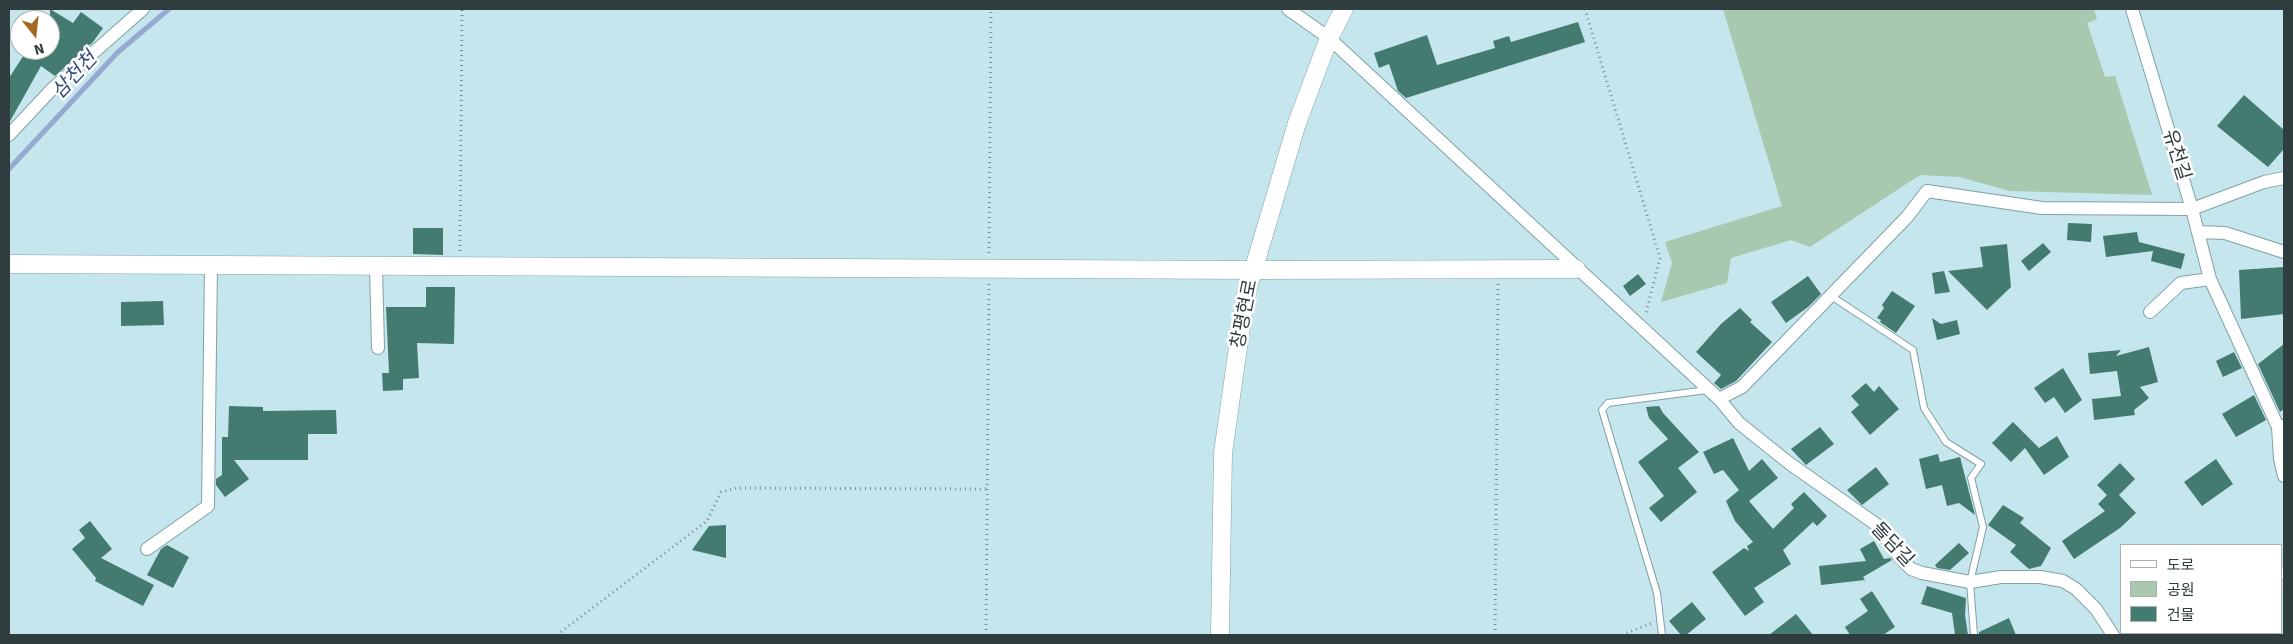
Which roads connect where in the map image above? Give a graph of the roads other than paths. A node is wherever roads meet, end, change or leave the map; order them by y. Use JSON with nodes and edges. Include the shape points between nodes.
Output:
{"nodes":[{"id":1,"x":143,"y":9,"type":"edge"},
{"id":2,"x":1288,"y":9,"type":"edge"},
{"id":3,"x":1344,"y":9,"type":"edge"},
{"id":4,"x":2132,"y":9,"type":"edge"},
{"id":5,"x":1328,"y":38,"type":"junction"},
{"id":6,"x":9,"y":135,"type":"edge"},
{"id":7,"x":2284,"y":178,"type":"edge"},
{"id":8,"x":2192,"y":209,"type":"junction"},
{"id":9,"x":2198,"y":232,"type":"junction"},
{"id":10,"x":2284,"y":252,"type":"edge"},
{"id":11,"x":9,"y":264,"type":"edge"},
{"id":12,"x":211,"y":265,"type":"junction"},
{"id":13,"x":376,"y":266,"type":"junction"},
{"id":14,"x":1576,"y":269,"type":"junction"},
{"id":15,"x":1254,"y":270,"type":"junction"},
{"id":16,"x":2210,"y":279,"type":"junction"},
{"id":17,"x":1830,"y":296,"type":"junction"},
{"id":18,"x":2150,"y":312,"type":"dead end"},
{"id":19,"x":378,"y":348,"type":"dead end"},
{"id":20,"x":1709,"y":390,"type":"junction"},
{"id":21,"x":1719,"y":399,"type":"junction"},
{"id":22,"x":2281,"y":426,"type":"edge"},
{"id":23,"x":2284,"y":476,"type":"edge"},
{"id":24,"x":148,"y":549,"type":"dead end"},
{"id":25,"x":1970,"y":582,"type":"junction"},
{"id":26,"x":1220,"y":635,"type":"edge"},
{"id":27,"x":1662,"y":635,"type":"edge"},
{"id":28,"x":1974,"y":635,"type":"edge"},
{"id":29,"x":2113,"y":635,"type":"edge"}],
"edges":[{"from":1,"to":6,"type":"street","via":[[52,89]]},
{"from":2,"to":5,"type":"street","name":"돌담길"},
{"from":3,"to":5,"type":"street","name":"창평현로"},
{"from":4,"to":8,"type":"street","name":"유천길"},
{"from":5,"to":14,"type":"street","name":"돌담길"},
{"from":5,"to":15,"type":"street","name":"창평현로","via":[[1297,123]]},
{"from":7,"to":8,"type":"street","via":[[2264,182]]},
{"from":8,"to":9,"type":"street","name":"유천길"},
{"from":8,"to":17,"type":"street","via":[[2042,208],[1927,191],[1907,217]]},
{"from":9,"to":10,"type":"street","via":[[2225,233]]},
{"from":9,"to":16,"type":"street","name":"유천길"},
{"from":11,"to":12,"type":"street"},
{"from":12,"to":13,"type":"street"},
{"from":12,"to":24,"type":"street","via":[[208,506]]},
{"from":13,"to":15,"type":"street"},
{"from":13,"to":19,"type":"street"},
{"from":14,"to":15,"type":"street"},
{"from":14,"to":20,"type":"street","name":"돌담길"},
{"from":15,"to":26,"type":"street","name":"창평현로","via":[[1246,298],[1223,453]]},
{"from":16,"to":18,"type":"street","via":[[2181,283]]},
{"from":16,"to":22,"type":"street","name":"유천길"},
{"from":17,"to":21,"type":"street","via":[[1742,388]]},
{"from":17,"to":25,"type":"lane","via":[[1913,350],[1924,408],[1946,442],[1981,464],[1971,478],[1983,526]]},
{"from":20,"to":21,"type":"street","name":"돌담길"},
{"from":20,"to":27,"type":"lane","via":[[1608,403],[1602,410],[1657,593]]},
{"from":21,"to":25,"type":"street","name":"돌담길","via":[[1739,423],[1877,525],[1911,569],[1922,574]]},
{"from":22,"to":23,"type":"street","via":[[2280,458]]},
{"from":25,"to":28,"type":"lane"},
{"from":25,"to":29,"type":"street","name":"돌담길","via":[[2001,577],[2040,577],[2063,582],[2076,589],[2096,609]]}]}
